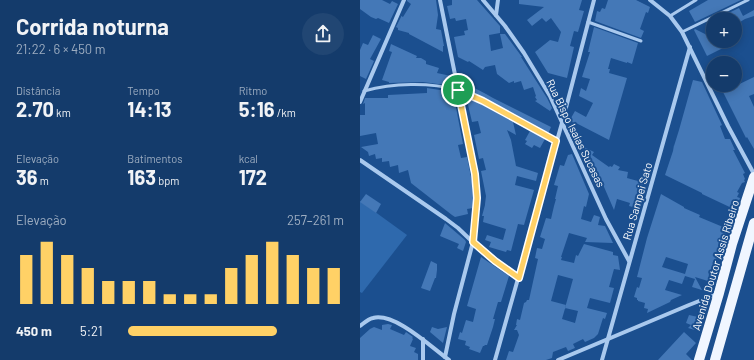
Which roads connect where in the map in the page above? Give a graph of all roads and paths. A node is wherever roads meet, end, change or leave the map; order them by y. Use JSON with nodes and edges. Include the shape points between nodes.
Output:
{"nodes":[{"id":1,"x":404,"y":0,"type":"edge"},
{"id":2,"x":440,"y":0,"type":"edge"},
{"id":3,"x":483,"y":0,"type":"edge"},
{"id":4,"x":498,"y":0,"type":"edge"},
{"id":5,"x":594,"y":0,"type":"edge"},
{"id":6,"x":650,"y":0,"type":"edge"},
{"id":7,"x":696,"y":0,"type":"edge"},
{"id":8,"x":748,"y":0,"type":"edge"},
{"id":9,"x":496,"y":15,"type":"junction"},
{"id":10,"x":670,"y":16,"type":"junction"},
{"id":11,"x":588,"y":22,"type":"junction"},
{"id":12,"x":682,"y":32,"type":"junction"},
{"id":13,"x":641,"y":41,"type":"dead end"},
{"id":14,"x":690,"y":47,"type":"junction"},
{"id":15,"x":458,"y":90,"type":"junction"},
{"id":16,"x":364,"y":92,"type":"junction"},
{"id":17,"x":360,"y":102,"type":"edge"},
{"id":18,"x":562,"y":123,"type":"junction"},
{"id":19,"x":556,"y":141,"type":"junction"},
{"id":20,"x":360,"y":160,"type":"edge"},
{"id":21,"x":754,"y":175,"type":"edge"},
{"id":22,"x":754,"y":223,"type":"edge"},
{"id":23,"x":473,"y":242,"type":"junction"},
{"id":24,"x":629,"y":262,"type":"junction"},
{"id":25,"x":519,"y":278,"type":"junction"},
{"id":26,"x":718,"y":294,"type":"junction"},
{"id":27,"x":360,"y":326,"type":"edge"},
{"id":28,"x":423,"y":339,"type":"junction"},
{"id":29,"x":608,"y":340,"type":"junction"},
{"id":30,"x":445,"y":357,"type":"junction"},
{"id":31,"x":423,"y":360,"type":"edge"},
{"id":32,"x":449,"y":360,"type":"edge"},
{"id":33,"x":496,"y":360,"type":"edge"},
{"id":34,"x":558,"y":360,"type":"edge"},
{"id":35,"x":602,"y":360,"type":"edge"},
{"id":36,"x":699,"y":360,"type":"edge"},
{"id":37,"x":715,"y":360,"type":"edge"}],
"edges":[{"from":1,"to":16,"type":"street"},
{"from":2,"to":15,"type":"street"},
{"from":3,"to":9,"type":"street","name":"Rua Bispo Isaías Sucasas"},
{"from":4,"to":9,"type":"street"},
{"from":5,"to":11,"type":"street"},
{"from":6,"to":10,"type":"street"},
{"from":7,"to":10,"type":"lane"},
{"from":8,"to":12,"type":"lane"},
{"from":9,"to":18,"type":"street","name":"Rua Bispo Isaías Sucasas","via":[[524,53],[550,96]]},
{"from":10,"to":12,"type":"street"},
{"from":11,"to":13,"type":"lane"},
{"from":11,"to":18,"type":"street"},
{"from":12,"to":14,"type":"street"},
{"from":14,"to":21,"type":"street"},
{"from":14,"to":24,"type":"street","name":"Rua Sampei Sato"},
{"from":15,"to":16,"type":"lane","via":[[410,85]]},
{"from":15,"to":19,"type":"lane"},
{"from":15,"to":23,"type":"street","via":[[475,174],[477,198]]},
{"from":16,"to":17,"type":"street"},
{"from":18,"to":19,"type":"street"},
{"from":18,"to":24,"type":"street","name":"Rua Bispo Isaías Sucasas","via":[[606,219]]},
{"from":19,"to":25,"type":"street"},
{"from":20,"to":23,"type":"street","via":[[446,219]]},
{"from":21,"to":26,"type":"main road","name":"Avenida Doutor Assis Ribeiro"},
{"from":22,"to":37,"type":"main road"},
{"from":23,"to":25,"type":"street"},
{"from":23,"to":30,"type":"street"},
{"from":24,"to":29,"type":"street","name":"Rua Sampei Sato"},
{"from":25,"to":33,"type":"street"},
{"from":26,"to":29,"type":"street"},
{"from":26,"to":36,"type":"main road","name":"Avenida Doutor Assis Ribeiro"},
{"from":27,"to":28,"type":"street","via":[[372,318],[387,318]]},
{"from":28,"to":30,"type":"street"},
{"from":28,"to":31,"type":"street"},
{"from":29,"to":34,"type":"street"},
{"from":29,"to":35,"type":"street","name":"Rua Sampei Sato"},
{"from":30,"to":32,"type":"street"}]}
